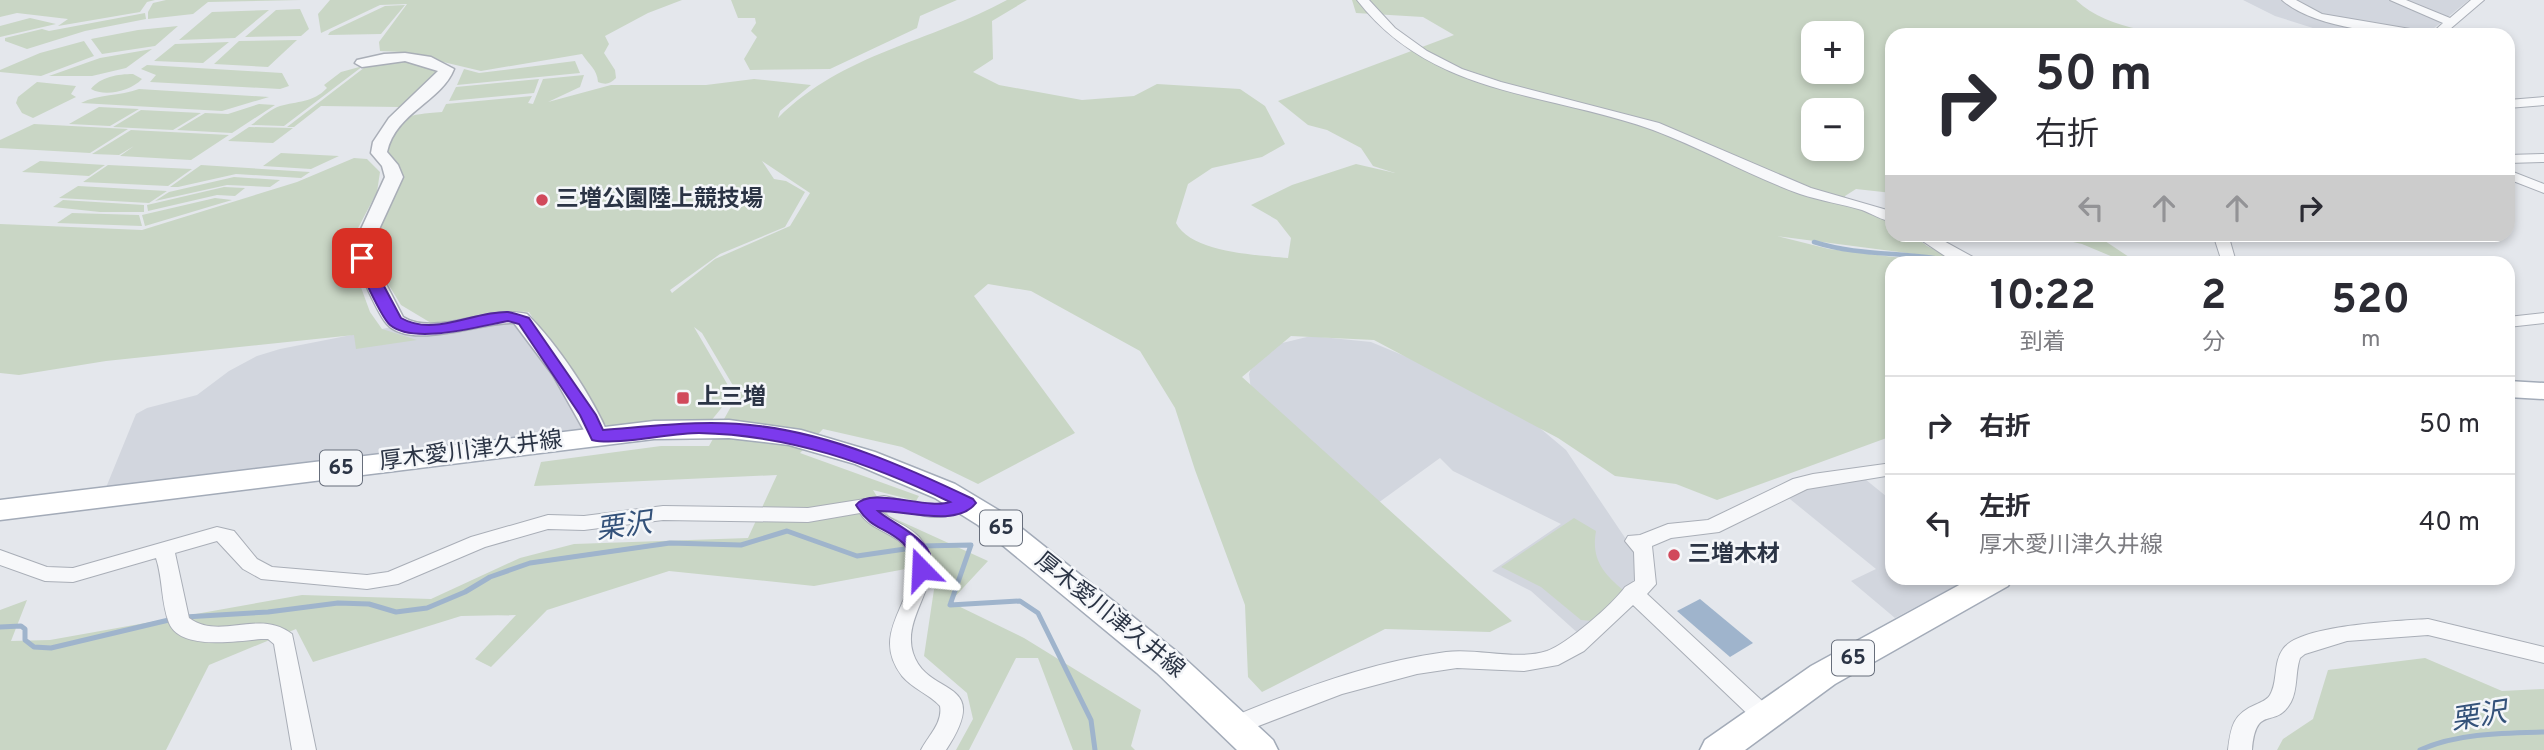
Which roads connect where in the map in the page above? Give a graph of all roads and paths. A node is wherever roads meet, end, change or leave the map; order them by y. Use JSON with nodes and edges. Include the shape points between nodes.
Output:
{"nodes":[{"id":1,"x":1363,"y":0,"type":"edge"},
{"id":2,"x":2288,"y":0,"type":"edge"},
{"id":3,"x":2396,"y":0,"type":"edge"},
{"id":4,"x":2479,"y":0,"type":"edge"},
{"id":5,"x":2450,"y":22,"type":"junction"},
{"id":6,"x":2382,"y":28,"type":"edge"},
{"id":7,"x":2444,"y":28,"type":"edge"},
{"id":8,"x":362,"y":63,"type":"dead end"},
{"id":9,"x":2544,"y":101,"type":"edge"},
{"id":10,"x":2515,"y":103,"type":"edge"},
{"id":11,"x":2544,"y":158,"type":"edge"},
{"id":12,"x":2515,"y":159,"type":"edge"},
{"id":13,"x":2515,"y":177,"type":"edge"},
{"id":14,"x":2544,"y":189,"type":"edge"},
{"id":15,"x":1885,"y":215,"type":"edge"},
{"id":16,"x":1932,"y":242,"type":"edge"},
{"id":17,"x":1955,"y":256,"type":"edge"},
{"id":18,"x":2544,"y":318,"type":"edge"},
{"id":19,"x":2515,"y":321,"type":"edge"},
{"id":20,"x":2515,"y":389,"type":"edge"},
{"id":21,"x":2544,"y":391,"type":"edge"},
{"id":22,"x":598,"y":436,"type":"junction"},
{"id":23,"x":1885,"y":469,"type":"edge"},
{"id":24,"x":967,"y":503,"type":"junction"},
{"id":25,"x":865,"y":505,"type":"junction"},
{"id":26,"x":0,"y":510,"type":"edge"},
{"id":27,"x":163,"y":549,"type":"junction"},
{"id":28,"x":0,"y":557,"type":"edge"},
{"id":29,"x":1984,"y":585,"type":"edge"},
{"id":30,"x":1632,"y":592,"type":"junction"},
{"id":31,"x":2544,"y":654,"type":"edge"},
{"id":32,"x":1764,"y":716,"type":"junction"},
{"id":33,"x":1235,"y":726,"type":"junction"},
{"id":34,"x":304,"y":750,"type":"edge"},
{"id":35,"x":933,"y":750,"type":"edge"},
{"id":36,"x":1260,"y":750,"type":"edge"},
{"id":37,"x":1718,"y":750,"type":"edge"},
{"id":38,"x":2239,"y":750,"type":"edge"}],
"edges":[{"from":1,"to":15,"type":"street","via":[[1405,43],[1455,72],[1647,124],[1807,191]]},
{"from":2,"to":6,"type":"street","via":[[2319,17]]},
{"from":3,"to":5,"type":"street"},
{"from":4,"to":5,"type":"street"},
{"from":5,"to":7,"type":"street"},
{"from":8,"to":22,"type":"street","via":[[402,56],[446,69],[387,130],[379,145],[394,177],[360,251],[395,321],[428,330],[520,318]]},
{"from":9,"to":10,"type":"street"},
{"from":11,"to":12,"type":"street"},
{"from":13,"to":14,"type":"street"},
{"from":16,"to":17,"type":"street"},
{"from":18,"to":19,"type":"street"},
{"from":20,"to":21,"type":"main road"},
{"from":22,"to":24,"type":"main road","name":"厚木愛川津久井線","number":"65","via":[[705,428],[791,436],[887,466]]},
{"from":22,"to":26,"type":"main road","name":"厚木愛川津久井線","number":"65"},
{"from":23,"to":30,"type":"street","via":[[1800,484],[1712,527],[1668,531],[1638,542],[1644,550],[1646,583]]},
{"from":24,"to":25,"type":"street","via":[[930,512],[896,504]]},
{"from":24,"to":33,"type":"main road","name":"厚木愛川津久井線","number":"65","via":[[1186,678]]},
{"from":25,"to":27,"type":"street","via":[[807,515],[663,513],[584,523],[548,522],[478,542],[391,579],[367,582],[268,574],[256,569],[222,534]]},
{"from":25,"to":35,"type":"street","via":[[873,517],[915,547],[920,574],[901,647],[913,674],[945,695],[952,706],[952,721]]},
{"from":27,"to":28,"type":"street","via":[[64,576]]},
{"from":27,"to":34,"type":"street","via":[[177,611],[188,630],[279,634],[286,647]]},
{"from":29,"to":32,"type":"main road","number":"65","via":[[1873,646]]},
{"from":30,"to":32,"type":"street"},
{"from":30,"to":33,"type":"street","via":[[1578,643],[1550,659],[1430,663],[1309,696]]},
{"from":31,"to":38,"type":"street","via":[[2428,627],[2347,633],[2297,648],[2288,659],[2281,699],[2249,717]]},
{"from":32,"to":37,"type":"main road","number":"65"},
{"from":33,"to":36,"type":"main road","name":"厚木愛川津久井線","number":"65"}]}
